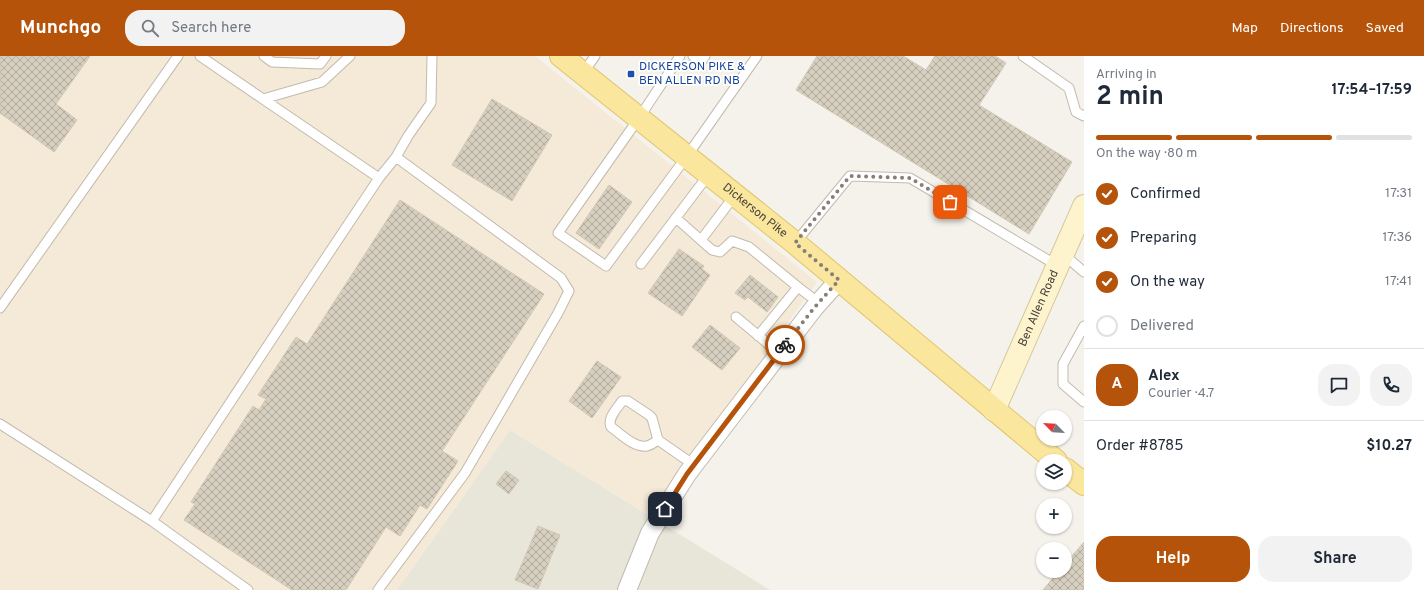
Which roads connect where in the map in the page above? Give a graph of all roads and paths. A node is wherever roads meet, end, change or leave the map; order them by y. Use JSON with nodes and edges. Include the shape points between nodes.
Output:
{"nodes":[{"id":1,"x":178,"y":56,"type":"edge"},
{"id":2,"x":200,"y":56,"type":"edge"},
{"id":3,"x":264,"y":56,"type":"edge"},
{"id":4,"x":326,"y":56,"type":"edge"},
{"id":5,"x":350,"y":56,"type":"edge"},
{"id":6,"x":432,"y":56,"type":"edge"},
{"id":7,"x":561,"y":56,"type":"edge"},
{"id":8,"x":680,"y":56,"type":"edge"},
{"id":9,"x":693,"y":56,"type":"edge"},
{"id":10,"x":705,"y":56,"type":"edge"},
{"id":11,"x":757,"y":56,"type":"edge"},
{"id":12,"x":1023,"y":56,"type":"edge"},
{"id":13,"x":274,"y":59,"type":"edge"},
{"id":14,"x":305,"y":60,"type":"edge"},
{"id":15,"x":589,"y":65,"type":"edge"},
{"id":16,"x":263,"y":99,"type":"junction"},
{"id":17,"x":1084,"y":116,"type":"edge"},
{"id":18,"x":639,"y":118,"type":"junction"},
{"id":19,"x":687,"y":156,"type":"junction"},
{"id":20,"x":396,"y":157,"type":"junction"},
{"id":21,"x":709,"y":174,"type":"junction"},
{"id":22,"x":379,"y":178,"type":"junction"},
{"id":23,"x":735,"y":195,"type":"junction"},
{"id":24,"x":1084,"y":206,"type":"edge"},
{"id":25,"x":676,"y":218,"type":"junction"},
{"id":26,"x":701,"y":240,"type":"junction"},
{"id":27,"x":795,"y":243,"type":"junction"},
{"id":28,"x":1060,"y":260,"type":"junction"},
{"id":29,"x":641,"y":264,"type":"dead end"},
{"id":30,"x":1084,"y":272,"type":"edge"},
{"id":31,"x":839,"y":280,"type":"junction"},
{"id":32,"x":798,"y":287,"type":"junction"},
{"id":33,"x":819,"y":302,"type":"junction"},
{"id":34,"x":0,"y":308,"type":"edge"},
{"id":35,"x":736,"y":316,"type":"dead end"},
{"id":36,"x":1084,"y":326,"type":"edge"},
{"id":37,"x":758,"y":336,"type":"junction"},
{"id":38,"x":779,"y":353,"type":"junction"},
{"id":39,"x":1084,"y":402,"type":"edge"},
{"id":40,"x":994,"y":410,"type":"junction"},
{"id":41,"x":0,"y":424,"type":"edge"},
{"id":42,"x":658,"y":440,"type":"junction"},
{"id":43,"x":1047,"y":454,"type":"edge"},
{"id":44,"x":694,"y":465,"type":"junction"},
{"id":45,"x":1072,"y":475,"type":"edge"},
{"id":46,"x":1084,"y":484,"type":"edge"},
{"id":47,"x":152,"y":521,"type":"junction"},
{"id":48,"x":248,"y":590,"type":"edge"},
{"id":49,"x":378,"y":590,"type":"edge"},
{"id":50,"x":627,"y":590,"type":"edge"}],
"edges":[{"from":1,"to":34,"type":"lane"},
{"from":2,"to":16,"type":"lane"},
{"from":3,"to":13,"type":"lane"},
{"from":4,"to":14,"type":"lane","via":[[320,64]]},
{"from":5,"to":16,"type":"lane","via":[[322,82]]},
{"from":6,"to":20,"type":"lane","via":[[431,103]]},
{"from":7,"to":15,"type":"main road","name":"Dickerson Pike"},
{"from":8,"to":18,"type":"lane"},
{"from":9,"to":10,"type":"lane","via":[[701,62]]},
{"from":11,"to":19,"type":"lane"},
{"from":12,"to":17,"type":"lane","via":[[1069,88],[1076,112]]},
{"from":13,"to":14,"type":"lane"},
{"from":15,"to":18,"type":"main road","name":"Dickerson Pike"},
{"from":16,"to":22,"type":"lane"},
{"from":18,"to":19,"type":"main road","name":"Dickerson Pike"},
{"from":18,"to":19,"type":"lane","via":[[558,233],[606,266]]},
{"from":19,"to":21,"type":"main road","name":"Dickerson Pike"},
{"from":20,"to":22,"type":"lane"},
{"from":20,"to":49,"type":"lane","via":[[561,278],[569,291],[465,473]]},
{"from":21,"to":23,"type":"main road","name":"Dickerson Pike"},
{"from":21,"to":25,"type":"lane"},
{"from":22,"to":47,"type":"lane"},
{"from":23,"to":26,"type":"lane"},
{"from":23,"to":27,"type":"main road","name":"Dickerson Pike"},
{"from":24,"to":28,"type":"street","name":"Ben Allen Road"},
{"from":25,"to":26,"type":"lane"},
{"from":25,"to":29,"type":"lane"},
{"from":26,"to":32,"type":"lane","via":[[712,250],[720,252],[732,241],[749,247]]},
{"from":27,"to":28,"type":"lane","via":[[850,176],[910,178]]},
{"from":27,"to":31,"type":"main road","name":"Dickerson Pike"},
{"from":28,"to":30,"type":"lane"},
{"from":28,"to":40,"type":"street","name":"Ben Allen Road"},
{"from":31,"to":33,"type":"street"},
{"from":31,"to":40,"type":"main road","name":"Dickerson Pike"},
{"from":32,"to":33,"type":"lane"},
{"from":32,"to":37,"type":"lane"},
{"from":33,"to":38,"type":"street"},
{"from":35,"to":37,"type":"lane"},
{"from":36,"to":39,"type":"lane","via":[[1063,364],[1063,384]]},
{"from":37,"to":38,"type":"lane"},
{"from":38,"to":44,"type":"street"},
{"from":40,"to":43,"type":"main road","name":"Dickerson Pike"},
{"from":41,"to":47,"type":"lane"},
{"from":42,"to":42,"type":"lane","via":[[652,418],[628,401],[622,401],[610,420],[611,427],[639,445],[649,445]]},
{"from":42,"to":44,"type":"lane"},
{"from":44,"to":50,"type":"street","via":[[650,533]]},
{"from":45,"to":46,"type":"main road"},
{"from":47,"to":48,"type":"lane"}]}
